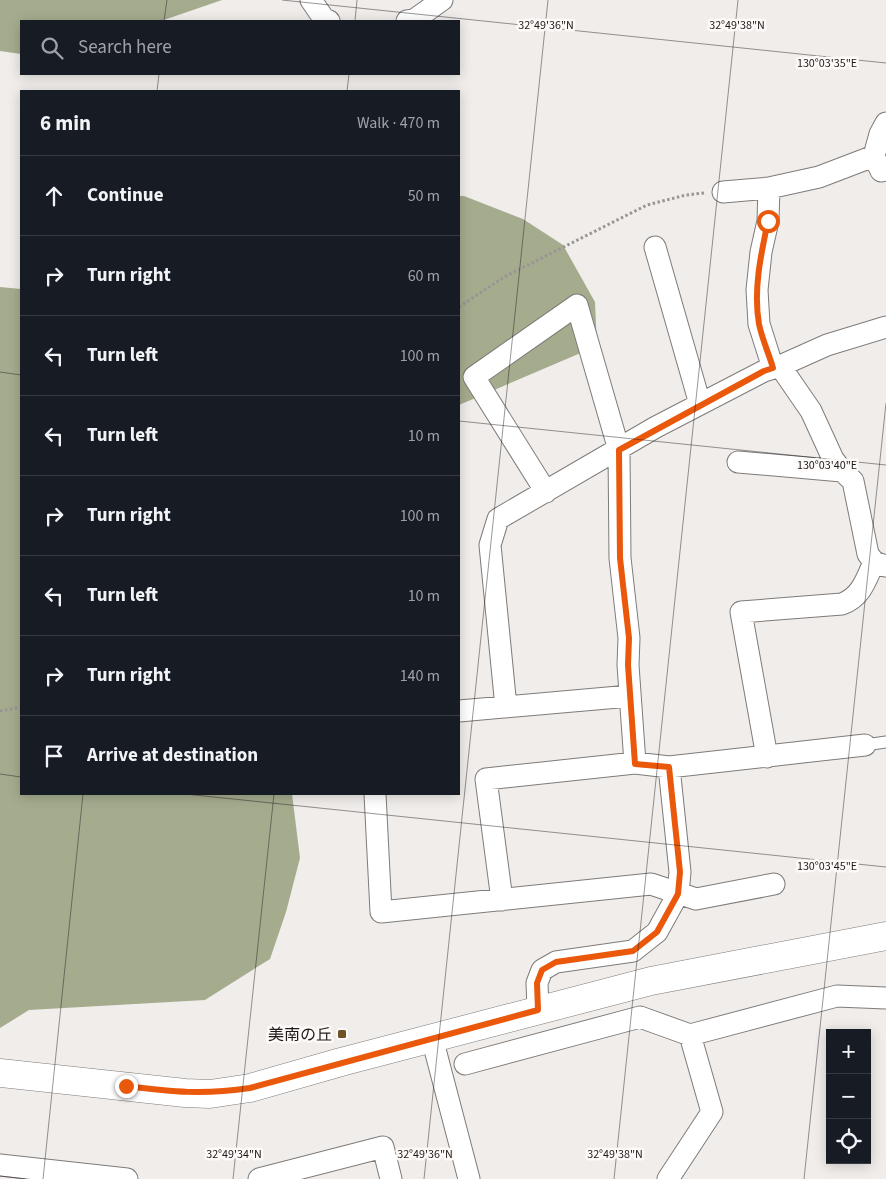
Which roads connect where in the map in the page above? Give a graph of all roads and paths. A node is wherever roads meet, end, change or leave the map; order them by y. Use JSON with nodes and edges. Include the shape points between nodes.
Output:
{"nodes":[{"id":1,"x":311,"y":0,"type":"edge"},
{"id":2,"x":442,"y":0,"type":"edge"},
{"id":3,"x":326,"y":20,"type":"edge"},
{"id":4,"x":414,"y":20,"type":"edge"},
{"id":5,"x":886,"y":123,"type":"edge"},
{"id":6,"x":880,"y":163,"type":"edge"},
{"id":7,"x":768,"y":188,"type":"junction"},
{"id":8,"x":722,"y":192,"type":"joint"},
{"id":9,"x":655,"y":247,"type":"dead end"},
{"id":10,"x":460,"y":306,"type":"edge"},
{"id":11,"x":886,"y":327,"type":"edge"},
{"id":12,"x":777,"y":367,"type":"junction"},
{"id":13,"x":700,"y":404,"type":"junction"},
{"id":14,"x":619,"y":450,"type":"junction"},
{"id":15,"x":738,"y":462,"type":"dead end"},
{"id":16,"x":842,"y":472,"type":"junction"},
{"id":17,"x":546,"y":492,"type":"junction"},
{"id":18,"x":880,"y":564,"type":"edge"},
{"id":19,"x":630,"y":696,"type":"junction"},
{"id":20,"x":20,"y":707,"type":"edge"},
{"id":21,"x":506,"y":707,"type":"junction"},
{"id":22,"x":0,"y":711,"type":"edge"},
{"id":23,"x":460,"y":711,"type":"edge"},
{"id":24,"x":876,"y":744,"type":"edge"},
{"id":25,"x":767,"y":757,"type":"junction"},
{"id":26,"x":635,"y":764,"type":"junction"},
{"id":27,"x":669,"y":767,"type":"junction"},
{"id":28,"x":375,"y":795,"type":"edge"},
{"id":29,"x":774,"y":884,"type":"dead end"},
{"id":30,"x":678,"y":894,"type":"junction"},
{"id":31,"x":502,"y":900,"type":"junction"},
{"id":32,"x":886,"y":936,"type":"edge"},
{"id":33,"x":886,"y":998,"type":"edge"},
{"id":34,"x":538,"y":1010,"type":"junction"},
{"id":35,"x":690,"y":1035,"type":"junction"},
{"id":36,"x":432,"y":1038,"type":"junction"},
{"id":37,"x":465,"y":1064,"type":"dead end"},
{"id":38,"x":0,"y":1073,"type":"edge"},
{"id":39,"x":0,"y":1165,"type":"edge"},
{"id":40,"x":34,"y":1174,"type":"edge"},
{"id":41,"x":266,"y":1178,"type":"edge"},
{"id":42,"x":127,"y":1179,"type":"edge"},
{"id":43,"x":391,"y":1179,"type":"edge"},
{"id":44,"x":469,"y":1179,"type":"edge"},
{"id":45,"x":668,"y":1179,"type":"edge"}],
"edges":[{"from":1,"to":3,"type":"street"},
{"from":2,"to":4,"type":"street"},
{"from":5,"to":6,"type":"street","via":[[880,134]]},
{"from":6,"to":7,"type":"street"},
{"from":7,"to":8,"type":"street"},
{"from":7,"to":12,"type":"street","via":[[768,221],[757,290],[759,324]]},
{"from":8,"to":10,"type":"path","via":[[686,195],[648,205],[504,277]]},
{"from":9,"to":13,"type":"street"},
{"from":11,"to":12,"type":"street","via":[[828,345]]},
{"from":12,"to":13,"type":"street"},
{"from":12,"to":16,"type":"street","via":[[811,411]]},
{"from":13,"to":14,"type":"street"},
{"from":14,"to":17,"type":"street"},
{"from":14,"to":17,"type":"street","via":[[577,305],[474,377]]},
{"from":14,"to":19,"type":"street","via":[[620,558],[629,638]]},
{"from":15,"to":16,"type":"street"},
{"from":16,"to":18,"type":"street","via":[[853,481],[868,554]]},
{"from":17,"to":21,"type":"street","via":[[498,519],[490,545]]},
{"from":18,"to":25,"type":"street","via":[[853,600],[741,612]]},
{"from":19,"to":21,"type":"street"},
{"from":19,"to":26,"type":"street"},
{"from":20,"to":22,"type":"path"},
{"from":21,"to":23,"type":"street"},
{"from":24,"to":25,"type":"street"},
{"from":25,"to":27,"type":"street"},
{"from":26,"to":27,"type":"street"},
{"from":26,"to":31,"type":"street","via":[[486,779]]},
{"from":27,"to":30,"type":"street","via":[[680,872]]},
{"from":28,"to":31,"type":"street","via":[[382,912]]},
{"from":29,"to":30,"type":"street","via":[[696,899]]},
{"from":30,"to":31,"type":"street","via":[[651,884]]},
{"from":30,"to":34,"type":"street","via":[[657,932],[633,951],[556,962],[542,970],[537,983]]},
{"from":32,"to":34,"type":"street","via":[[650,981]]},
{"from":33,"to":35,"type":"street","via":[[837,996]]},
{"from":34,"to":36,"type":"street"},
{"from":35,"to":37,"type":"street","via":[[640,1017]]},
{"from":35,"to":45,"type":"street","via":[[712,1112]]},
{"from":36,"to":38,"type":"street","via":[[250,1088],[210,1094],[184,1094]]},
{"from":36,"to":44,"type":"street"},
{"from":39,"to":40,"type":"street"},
{"from":40,"to":42,"type":"street"},
{"from":41,"to":43,"type":"street","via":[[382,1147]]}]}
